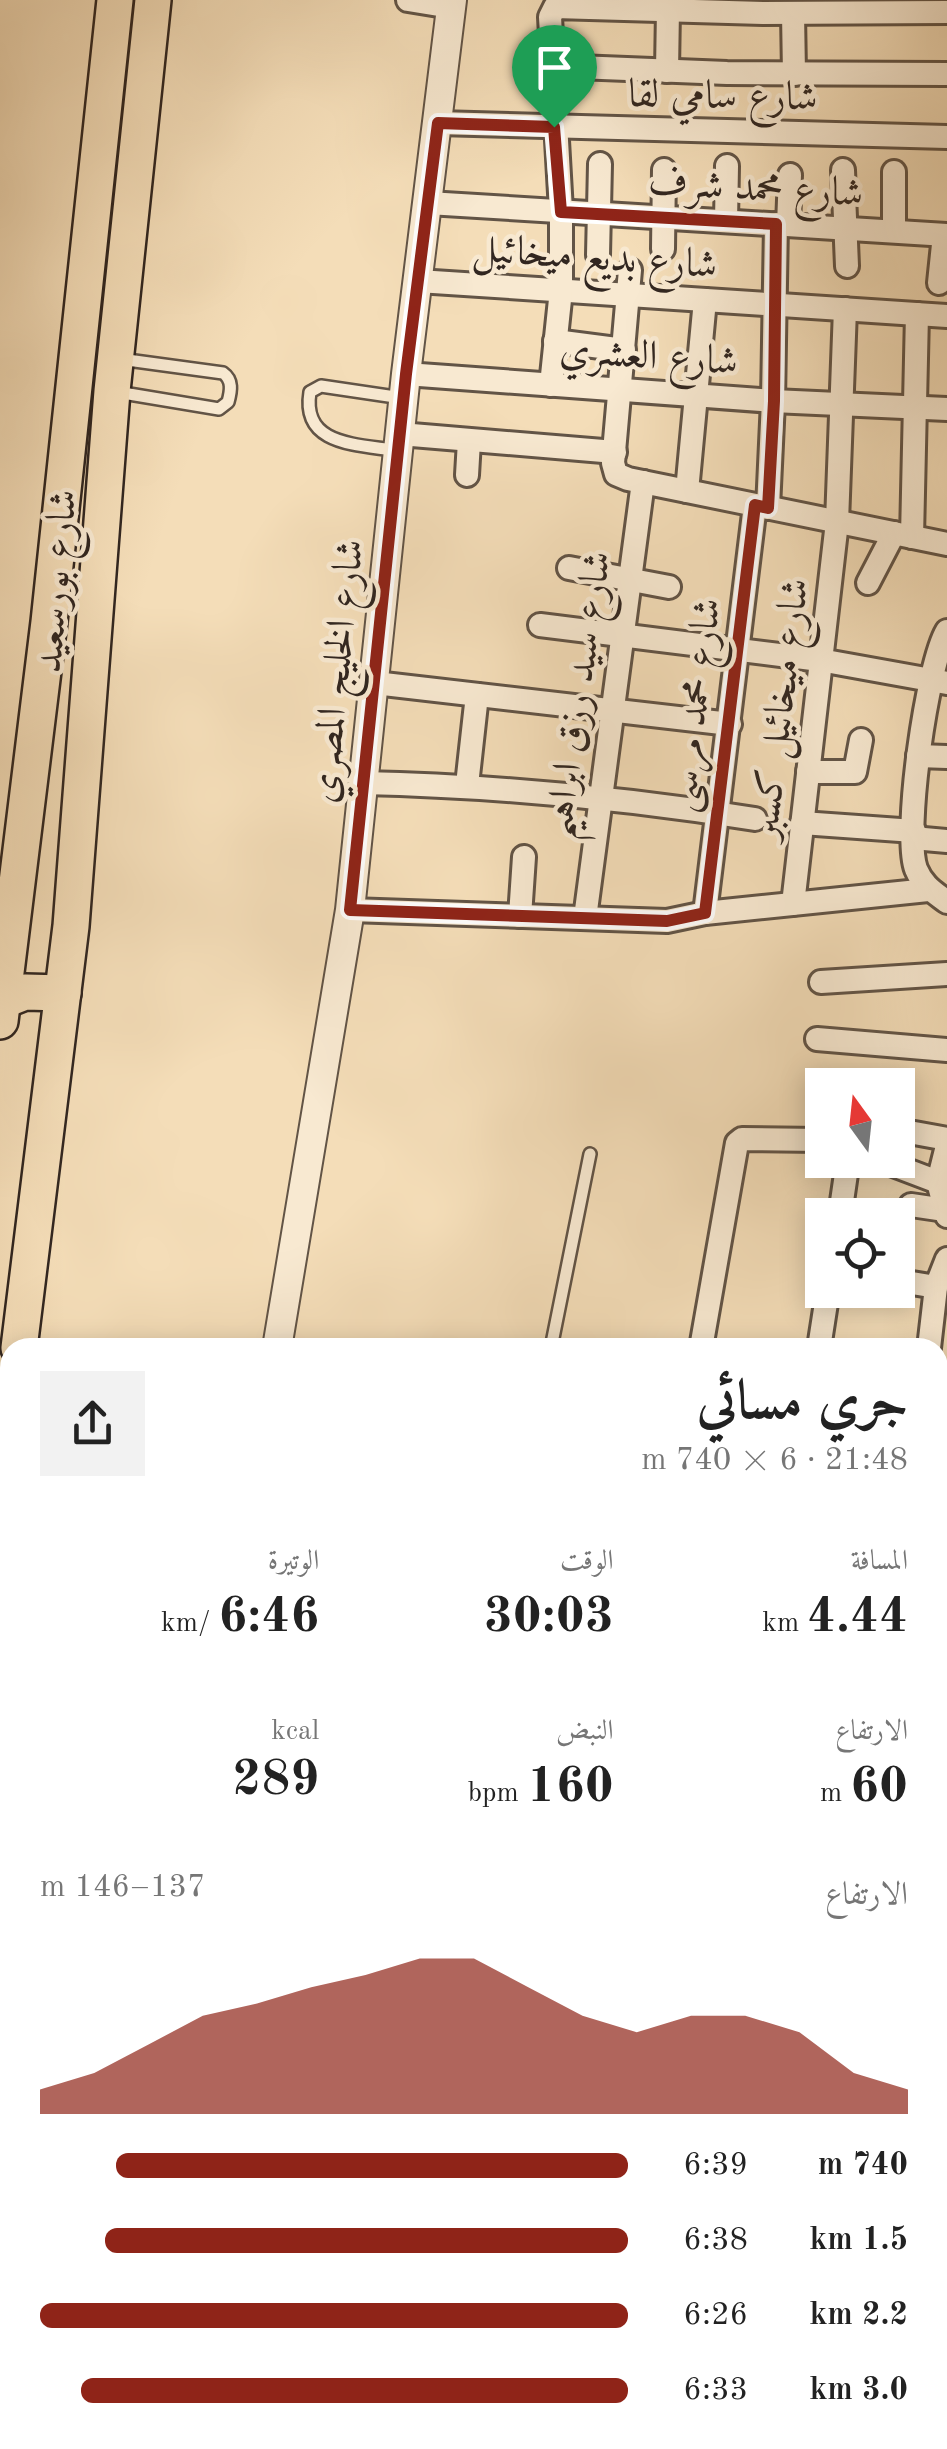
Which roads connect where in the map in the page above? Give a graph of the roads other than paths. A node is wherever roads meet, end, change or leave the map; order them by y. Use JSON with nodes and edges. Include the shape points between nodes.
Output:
{"nodes":[{"id":1,"x":115,"y":0,"type":"edge"},
{"id":2,"x":153,"y":0,"type":"edge"},
{"id":3,"x":408,"y":0,"type":"edge"},
{"id":4,"x":451,"y":4,"type":"edge"},
{"id":5,"x":668,"y":10,"type":"junction"},
{"id":6,"x":947,"y":12,"type":"edge"},
{"id":7,"x":793,"y":13,"type":"junction"},
{"id":8,"x":552,"y":66,"type":"junction"},
{"id":9,"x":666,"y":70,"type":"junction"},
{"id":10,"x":794,"y":74,"type":"junction"},
{"id":11,"x":947,"y":74,"type":"edge"},
{"id":12,"x":438,"y":123,"type":"junction"},
{"id":13,"x":554,"y":127,"type":"junction"},
{"id":14,"x":947,"y":137,"type":"edge"},
{"id":15,"x":600,"y":164,"type":"dead end"},
{"id":16,"x":727,"y":166,"type":"dead end"},
{"id":17,"x":664,"y":170,"type":"dead end"},
{"id":18,"x":843,"y":170,"type":"dead end"},
{"id":19,"x":894,"y":172,"type":"dead end"},
{"id":20,"x":790,"y":175,"type":"dead end"},
{"id":21,"x":428,"y":203,"type":"junction"},
{"id":22,"x":561,"y":212,"type":"junction"},
{"id":23,"x":599,"y":214,"type":"junction"},
{"id":24,"x":664,"y":218,"type":"junction"},
{"id":25,"x":726,"y":221,"type":"junction"},
{"id":26,"x":782,"y":225,"type":"junction"},
{"id":27,"x":845,"y":228,"type":"junction"},
{"id":28,"x":894,"y":231,"type":"junction"},
{"id":29,"x":946,"y":235,"type":"edge"},
{"id":30,"x":663,"y":248,"type":"dead end"},
{"id":31,"x":598,"y":255,"type":"dead end"},
{"id":32,"x":847,"y":266,"type":"dead end"},
{"id":33,"x":630,"y":270,"type":"dead end"},
{"id":34,"x":418,"y":281,"type":"junction"},
{"id":35,"x":939,"y":283,"type":"dead end"},
{"id":36,"x":561,"y":290,"type":"junction"},
{"id":37,"x":630,"y":295,"type":"junction"},
{"id":38,"x":705,"y":300,"type":"junction"},
{"id":39,"x":775,"y":304,"type":"junction"},
{"id":40,"x":846,"y":309,"type":"junction"},
{"id":41,"x":918,"y":314,"type":"junction"},
{"id":42,"x":947,"y":316,"type":"edge"},
{"id":43,"x":556,"y":342,"type":"junction"},
{"id":44,"x":624,"y":350,"type":"junction"},
{"id":45,"x":114,"y":375,"type":"junction"},
{"id":46,"x":551,"y":385,"type":"junction"},
{"id":47,"x":405,"y":386,"type":"junction"},
{"id":48,"x":620,"y":390,"type":"junction"},
{"id":49,"x":696,"y":394,"type":"junction"},
{"id":50,"x":774,"y":401,"type":"junction"},
{"id":51,"x":843,"y":404,"type":"junction"},
{"id":52,"x":917,"y":407,"type":"junction"},
{"id":53,"x":947,"y":409,"type":"edge"},
{"id":54,"x":469,"y":440,"type":"junction"},
{"id":55,"x":399,"y":443,"type":"junction"},
{"id":56,"x":614,"y":457,"type":"junction"},
{"id":57,"x":467,"y":474,"type":"dead end"},
{"id":58,"x":643,"y":482,"type":"junction"},
{"id":59,"x":686,"y":492,"type":"junction"},
{"id":60,"x":761,"y":507,"type":"junction"},
{"id":61,"x":837,"y":522,"type":"junction"},
{"id":62,"x":903,"y":535,"type":"junction"},
{"id":63,"x":947,"y":544,"type":"edge"},
{"id":64,"x":569,"y":568,"type":"dead end"},
{"id":65,"x":630,"y":580,"type":"junction"},
{"id":66,"x":868,"y":583,"type":"dead end"},
{"id":67,"x":669,"y":587,"type":"dead end"},
{"id":68,"x":50,"y":622,"type":"junction"},
{"id":69,"x":540,"y":625,"type":"dead end"},
{"id":70,"x":92,"y":627,"type":"junction"},
{"id":71,"x":947,"y":631,"type":"edge"},
{"id":72,"x":622,"y":634,"type":"junction"},
{"id":73,"x":738,"y":650,"type":"junction"},
{"id":74,"x":820,"y":660,"type":"junction"},
{"id":75,"x":938,"y":682,"type":"edge"},
{"id":76,"x":375,"y":683,"type":"junction"},
{"id":77,"x":477,"y":695,"type":"junction"},
{"id":78,"x":612,"y":711,"type":"junction"},
{"id":79,"x":730,"y":724,"type":"junction"},
{"id":80,"x":861,"y":740,"type":"dead end"},
{"id":81,"x":918,"y":756,"type":"junction"},
{"id":82,"x":947,"y":758,"type":"edge"},
{"id":83,"x":808,"y":772,"type":"junction"},
{"id":84,"x":363,"y":783,"type":"junction"},
{"id":85,"x":466,"y":785,"type":"junction"},
{"id":86,"x":601,"y":797,"type":"junction"},
{"id":87,"x":718,"y":813,"type":"junction"},
{"id":88,"x":755,"y":819,"type":"dead end"},
{"id":89,"x":802,"y":823,"type":"junction"},
{"id":90,"x":913,"y":834,"type":"junction"},
{"id":91,"x":947,"y":841,"type":"edge"},
{"id":92,"x":524,"y":857,"type":"dead end"},
{"id":93,"x":942,"y":898,"type":"edge"},
{"id":94,"x":793,"y":904,"type":"junction"},
{"id":95,"x":350,"y":910,"type":"junction"},
{"id":96,"x":705,"y":913,"type":"junction"},
{"id":97,"x":520,"y":916,"type":"junction"},
{"id":98,"x":584,"y":918,"type":"junction"},
{"id":99,"x":71,"y":926,"type":"junction"},
{"id":100,"x":10,"y":927,"type":"junction"},
{"id":101,"x":947,"y":974,"type":"edge"},
{"id":102,"x":821,"y":982,"type":"dead end"},
{"id":103,"x":63,"y":994,"type":"junction"},
{"id":104,"x":1,"y":1011,"type":"edge"},
{"id":105,"x":817,"y":1039,"type":"dead end"},
{"id":106,"x":947,"y":1050,"type":"edge"},
{"id":107,"x":915,"y":1134,"type":"edge"},
{"id":108,"x":805,"y":1140,"type":"edge"},
{"id":109,"x":947,"y":1142,"type":"edge"},
{"id":110,"x":590,"y":1154,"type":"dead end"},
{"id":111,"x":915,"y":1173,"type":"edge"},
{"id":112,"x":938,"y":1182,"type":"junction"},
{"id":113,"x":915,"y":1206,"type":"edge"},
{"id":114,"x":946,"y":1213,"type":"edge"},
{"id":115,"x":947,"y":1259,"type":"edge"},
{"id":116,"x":915,"y":1286,"type":"edge"},
{"id":117,"x":939,"y":1296,"type":"edge"},
{"id":118,"x":825,"y":1308,"type":"edge"},
{"id":119,"x":20,"y":1338,"type":"edge"},
{"id":120,"x":279,"y":1338,"type":"edge"},
{"id":121,"x":554,"y":1338,"type":"edge"},
{"id":122,"x":703,"y":1338,"type":"edge"},
{"id":123,"x":821,"y":1338,"type":"edge"},
{"id":124,"x":931,"y":1338,"type":"edge"}],
"edges":[{"from":1,"to":68,"type":"main road","name":"شارع بورسعيد"},
{"from":2,"to":45,"type":"main road","name":"شارع بورسعيد"},
{"from":3,"to":4,"type":"street"},
{"from":4,"to":12,"type":"street","name":"شارع الخليج المصري"},
{"from":5,"to":7,"type":"street"},
{"from":5,"to":8,"type":"street","via":[[555,7]]},
{"from":5,"to":9,"type":"street"},
{"from":6,"to":7,"type":"street"},
{"from":7,"to":10,"type":"street"},
{"from":8,"to":9,"type":"street"},
{"from":8,"to":13,"type":"street"},
{"from":9,"to":10,"type":"street"},
{"from":10,"to":11,"type":"street"},
{"from":12,"to":13,"type":"street","name":"شارع سامي لقا"},
{"from":12,"to":21,"type":"street","name":"شارع الخليج المصري"},
{"from":13,"to":14,"type":"street","name":"شارع سامي لقا"},
{"from":13,"to":22,"type":"street"},
{"from":15,"to":23,"type":"street"},
{"from":16,"to":25,"type":"street"},
{"from":17,"to":24,"type":"street"},
{"from":18,"to":27,"type":"street"},
{"from":19,"to":28,"type":"street"},
{"from":20,"to":26,"type":"street","name":"شارع محمد مرسى"},
{"from":21,"to":22,"type":"street","name":"شارع محمد شرف"},
{"from":21,"to":34,"type":"street","name":"شارع الخليج المصري"},
{"from":22,"to":23,"type":"street","name":"شارع محمد شرف"},
{"from":22,"to":36,"type":"street"},
{"from":23,"to":24,"type":"street","name":"شارع محمد شرف"},
{"from":23,"to":31,"type":"street"},
{"from":24,"to":25,"type":"street","name":"شارع محمد شرف"},
{"from":24,"to":30,"type":"street"},
{"from":25,"to":26,"type":"street","name":"شارع محمد شرف"},
{"from":26,"to":27,"type":"street","name":"شارع محمد شرف"},
{"from":26,"to":39,"type":"street","name":"شارع محمد مرسى"},
{"from":27,"to":28,"type":"street","name":"شارع محمد شرف"},
{"from":27,"to":32,"type":"street"},
{"from":28,"to":29,"type":"street","name":"شارع محمد شرف"},
{"from":29,"to":35,"type":"street"},
{"from":33,"to":37,"type":"street"},
{"from":34,"to":36,"type":"street","name":"شارع بديع ميخائيل"},
{"from":34,"to":47,"type":"street","name":"شارع الخليج المصري"},
{"from":36,"to":37,"type":"street","name":"شارع بديع ميخائيل"},
{"from":36,"to":43,"type":"street"},
{"from":37,"to":38,"type":"street","name":"شارع بديع ميخائيل"},
{"from":37,"to":44,"type":"street"},
{"from":38,"to":39,"type":"street","name":"شارع بديع ميخائيل"},
{"from":38,"to":49,"type":"street"},
{"from":39,"to":40,"type":"street","name":"شارع بديع ميخائيل"},
{"from":39,"to":50,"type":"street","name":"شارع محمد مرسى"},
{"from":40,"to":41,"type":"street","name":"شارع بديع ميخائيل"},
{"from":40,"to":51,"type":"street","name":"شارع ميخائيل كسبر"},
{"from":41,"to":42,"type":"street","name":"شارع بديع ميخائيل"},
{"from":41,"to":52,"type":"street"},
{"from":43,"to":44,"type":"street"},
{"from":43,"to":46,"type":"street"},
{"from":44,"to":48,"type":"street"},
{"from":45,"to":45,"type":"lane","via":[[213,409],[228,402],[227,376],[217,372]]},
{"from":45,"to":70,"type":"main road","name":"شارع بورسعيد"},
{"from":46,"to":47,"type":"street","name":"شارع العشري"},
{"from":46,"to":48,"type":"street","name":"شارع العشري"},
{"from":47,"to":55,"type":"street","name":"شارع الخليج المصري"},
{"from":47,"to":55,"type":"lane","via":[[321,386],[310,392],[308,408],[330,439]]},
{"from":48,"to":49,"type":"street","name":"شارع العشري"},
{"from":48,"to":56,"type":"street"},
{"from":49,"to":50,"type":"street","name":"شارع العشري"},
{"from":49,"to":59,"type":"street"},
{"from":50,"to":51,"type":"street","name":"شارع العشري"},
{"from":50,"to":60,"type":"street","name":"شارع محمد مرسى"},
{"from":51,"to":52,"type":"street","name":"شارع العشري"},
{"from":51,"to":61,"type":"street","name":"شارع ميخائيل كسبر"},
{"from":52,"to":53,"type":"street","name":"شارع العشري"},
{"from":52,"to":62,"type":"street"},
{"from":54,"to":55,"type":"street"},
{"from":54,"to":56,"type":"street"},
{"from":54,"to":57,"type":"street"},
{"from":55,"to":76,"type":"street","name":"شارع الخليج المصري"},
{"from":56,"to":58,"type":"street","via":[[616,474]]},
{"from":58,"to":59,"type":"street"},
{"from":58,"to":65,"type":"street","name":"شارع سيد رزق ابراهيم"},
{"from":59,"to":60,"type":"street"},
{"from":60,"to":61,"type":"street"},
{"from":60,"to":73,"type":"street","name":"شارع محمد مرسى"},
{"from":61,"to":62,"type":"street"},
{"from":61,"to":74,"type":"street","name":"شارع ميخائيل كسبر"},
{"from":62,"to":63,"type":"street"},
{"from":62,"to":66,"type":"street"},
{"from":64,"to":65,"type":"street"},
{"from":65,"to":67,"type":"street"},
{"from":65,"to":72,"type":"street","name":"شارع سيد رزق ابراهيم"},
{"from":68,"to":70,"type":"main road"},
{"from":68,"to":100,"type":"main road","name":"شارع بورسعيد"},
{"from":69,"to":72,"type":"street"},
{"from":70,"to":99,"type":"main road","name":"شارع بورسعيد"},
{"from":71,"to":75,"type":"street"},
{"from":72,"to":73,"type":"street"},
{"from":72,"to":78,"type":"street","name":"شارع سيد رزق ابراهيم"},
{"from":73,"to":74,"type":"street"},
{"from":73,"to":79,"type":"street","name":"شارع محمد مرسى"},
{"from":74,"to":75,"type":"street"},
{"from":74,"to":83,"type":"street","name":"شارع ميخائيل كسبر"},
{"from":75,"to":81,"type":"street"},
{"from":76,"to":77,"type":"street"},
{"from":76,"to":84,"type":"street","name":"شارع الخليج المصري"},
{"from":77,"to":78,"type":"street"},
{"from":77,"to":85,"type":"street"},
{"from":78,"to":79,"type":"street"},
{"from":78,"to":86,"type":"street","name":"شارع سيد رزق ابراهيم"},
{"from":79,"to":87,"type":"street","name":"شارع محمد مرسى"},
{"from":80,"to":83,"type":"street","via":[[856,772]]},
{"from":81,"to":82,"type":"street"},
{"from":81,"to":90,"type":"street"},
{"from":83,"to":89,"type":"street","name":"شارع ميخائيل كسبر"},
{"from":84,"to":85,"type":"street"},
{"from":84,"to":95,"type":"street","name":"شارع الخليج المصري"},
{"from":85,"to":86,"type":"street"},
{"from":86,"to":87,"type":"street"},
{"from":86,"to":98,"type":"street","name":"شارع سيد رزق ابراهيم"},
{"from":87,"to":88,"type":"street"},
{"from":87,"to":96,"type":"street","name":"شارع محمد مرسى"},
{"from":89,"to":90,"type":"street"},
{"from":89,"to":94,"type":"street","name":"شارع ميخائيل كسبر"},
{"from":90,"to":91,"type":"street"},
{"from":90,"to":93,"type":"street","via":[[917,871]]},
{"from":92,"to":97,"type":"street"},
{"from":93,"to":94,"type":"street"},
{"from":94,"to":96,"type":"street"},
{"from":95,"to":97,"type":"street"},
{"from":95,"to":120,"type":"street","name":"شارع الخليج المصري"},
{"from":96,"to":98,"type":"street","via":[[667,921]]},
{"from":97,"to":98,"type":"street"},
{"from":99,"to":100,"type":"main road","via":[[56,942],[35,946]]},
{"from":99,"to":103,"type":"main road","name":"شارع بورسعيد"},
{"from":100,"to":104,"type":"main road","name":"شارع بورسعيد"},
{"from":101,"to":102,"type":"street"},
{"from":103,"to":104,"type":"main road","via":[[38,990]]},
{"from":103,"to":119,"type":"main road","name":"شارع بورسعيد"},
{"from":105,"to":106,"type":"street"},
{"from":107,"to":109,"type":"street"},
{"from":108,"to":122,"type":"street","via":[[742,1140],[734,1148]]},
{"from":109,"to":112,"type":"street"},
{"from":110,"to":121,"type":"lane"},
{"from":111,"to":112,"type":"street"},
{"from":112,"to":114,"type":"street"},
{"from":113,"to":114,"type":"street"},
{"from":115,"to":117,"type":"street"},
{"from":116,"to":117,"type":"street"},
{"from":117,"to":124,"type":"street"},
{"from":118,"to":123,"type":"street"}]}
